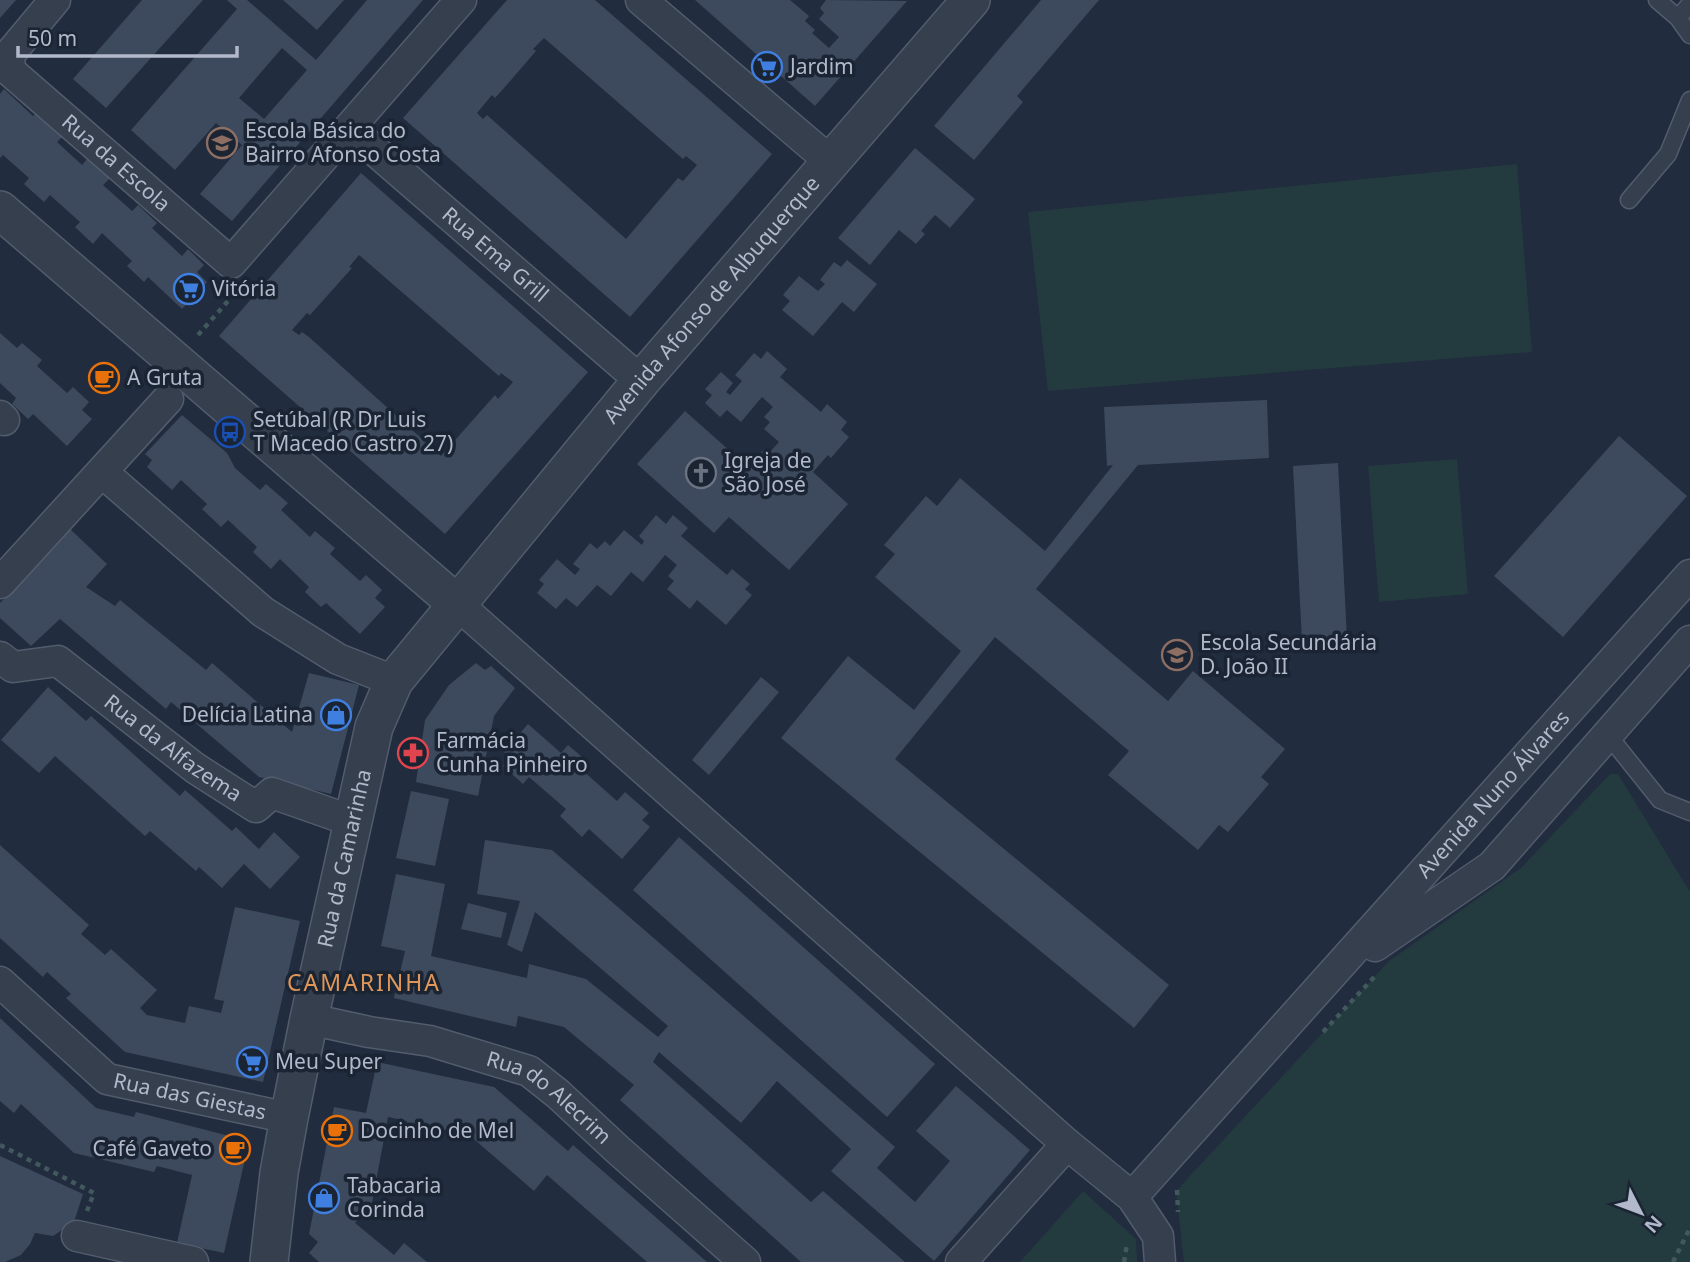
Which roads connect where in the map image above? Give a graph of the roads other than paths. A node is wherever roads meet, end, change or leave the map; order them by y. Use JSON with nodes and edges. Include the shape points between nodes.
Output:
{"nodes":[{"id":1,"x":55,"y":0,"type":"edge"},
{"id":2,"x":461,"y":0,"type":"edge"},
{"id":3,"x":641,"y":0,"type":"edge"},
{"id":4,"x":971,"y":0,"type":"edge"},
{"id":5,"x":1657,"y":0,"type":"edge"},
{"id":6,"x":1690,"y":4,"type":"edge"},
{"id":7,"x":1678,"y":18,"type":"junction"},
{"id":8,"x":1690,"y":35,"type":"edge"},
{"id":9,"x":1690,"y":100,"type":"edge"},
{"id":10,"x":351,"y":129,"type":"junction"},
{"id":11,"x":831,"y":162,"type":"junction"},
{"id":12,"x":1629,"y":200,"type":"dead end"},
{"id":13,"x":0,"y":210,"type":"edge"},
{"id":14,"x":641,"y":381,"type":"junction"},
{"id":15,"x":169,"y":399,"type":"dead end"},
{"id":16,"x":102,"y":472,"type":"junction"},
{"id":17,"x":1690,"y":575,"type":"edge"},
{"id":18,"x":0,"y":583,"type":"edge"},
{"id":19,"x":456,"y":603,"type":"junction"},
{"id":20,"x":1690,"y":641,"type":"edge"},
{"id":21,"x":0,"y":657,"type":"edge"},
{"id":22,"x":394,"y":681,"type":"junction"},
{"id":23,"x":1608,"y":735,"type":"junction"},
{"id":24,"x":1690,"y":812,"type":"edge"},
{"id":25,"x":352,"y":821,"type":"junction"},
{"id":26,"x":1462,"y":830,"type":"junction"},
{"id":27,"x":1492,"y":866,"type":"junction"},
{"id":28,"x":0,"y":982,"type":"edge"},
{"id":29,"x":1295,"y":1015,"type":"junction"},
{"id":30,"x":309,"y":1019,"type":"junction"},
{"id":31,"x":289,"y":1118,"type":"junction"},
{"id":32,"x":1067,"y":1144,"type":"junction"},
{"id":33,"x":1132,"y":1198,"type":"junction"},
{"id":34,"x":77,"y":1236,"type":"road end"},
{"id":35,"x":193,"y":1262,"type":"edge"},
{"id":36,"x":269,"y":1262,"type":"edge"},
{"id":37,"x":745,"y":1262,"type":"edge"},
{"id":38,"x":961,"y":1262,"type":"edge"},
{"id":39,"x":1160,"y":1262,"type":"edge"}],
"edges":[{"from":1,"to":10,"type":"street","name":"Rua da Escola","via":[[9,55],[10,71],[234,277]]},
{"from":2,"to":10,"type":"street"},
{"from":3,"to":11,"type":"street"},
{"from":4,"to":11,"type":"street","name":"Avenida Afonso de Albuquerque"},
{"from":5,"to":7,"type":"lane"},
{"from":6,"to":7,"type":"lane"},
{"from":7,"to":8,"type":"lane"},
{"from":9,"to":12,"type":"lane","via":[[1668,154]]},
{"from":10,"to":14,"type":"street","name":"Rua Ema Grill"},
{"from":11,"to":14,"type":"street","name":"Avenida Afonso de Albuquerque"},
{"from":13,"to":19,"type":"street"},
{"from":14,"to":19,"type":"street","name":"Avenida Afonso de Albuquerque"},
{"from":15,"to":16,"type":"street"},
{"from":16,"to":18,"type":"street"},
{"from":16,"to":22,"type":"street","via":[[263,612],[338,659]]},
{"from":17,"to":26,"type":"street","name":"Avenida Nuno Álvares"},
{"from":19,"to":22,"type":"street","name":"Rua da Camarinha"},
{"from":19,"to":32,"type":"street"},
{"from":20,"to":23,"type":"street","name":"Avenida Nuno Álvares"},
{"from":21,"to":25,"type":"street","name":"Rua da Alfazema","via":[[13,667],[58,661],[195,768],[256,807],[272,793]]},
{"from":22,"to":25,"type":"street","name":"Rua da Camarinha","via":[[374,727]]},
{"from":23,"to":24,"type":"lane","via":[[1661,800]]},
{"from":23,"to":27,"type":"street","name":"Avenida Nuno Álvares"},
{"from":25,"to":30,"type":"street","name":"Rua da Camarinha"},
{"from":26,"to":27,"type":"street","via":[[1459,855],[1472,865]]},
{"from":26,"to":29,"type":"street","name":"Avenida Nuno Álvares"},
{"from":27,"to":29,"type":"street","name":"Avenida Nuno Álvares","via":[[1386,936]]},
{"from":28,"to":31,"type":"street","name":"Rua das Giestas","via":[[107,1079]]},
{"from":29,"to":33,"type":"street","name":"Avenida Nuno Álvares"},
{"from":30,"to":31,"type":"street","name":"Rua da Camarinha"},
{"from":30,"to":37,"type":"street","name":"Rua do Alecrim","via":[[430,1041],[529,1071]]},
{"from":31,"to":36,"type":"street","name":"Rua da Camarinha"},
{"from":32,"to":33,"type":"street"},
{"from":32,"to":38,"type":"street"},
{"from":33,"to":39,"type":"street","via":[[1158,1236]]},
{"from":34,"to":35,"type":"street"}]}
